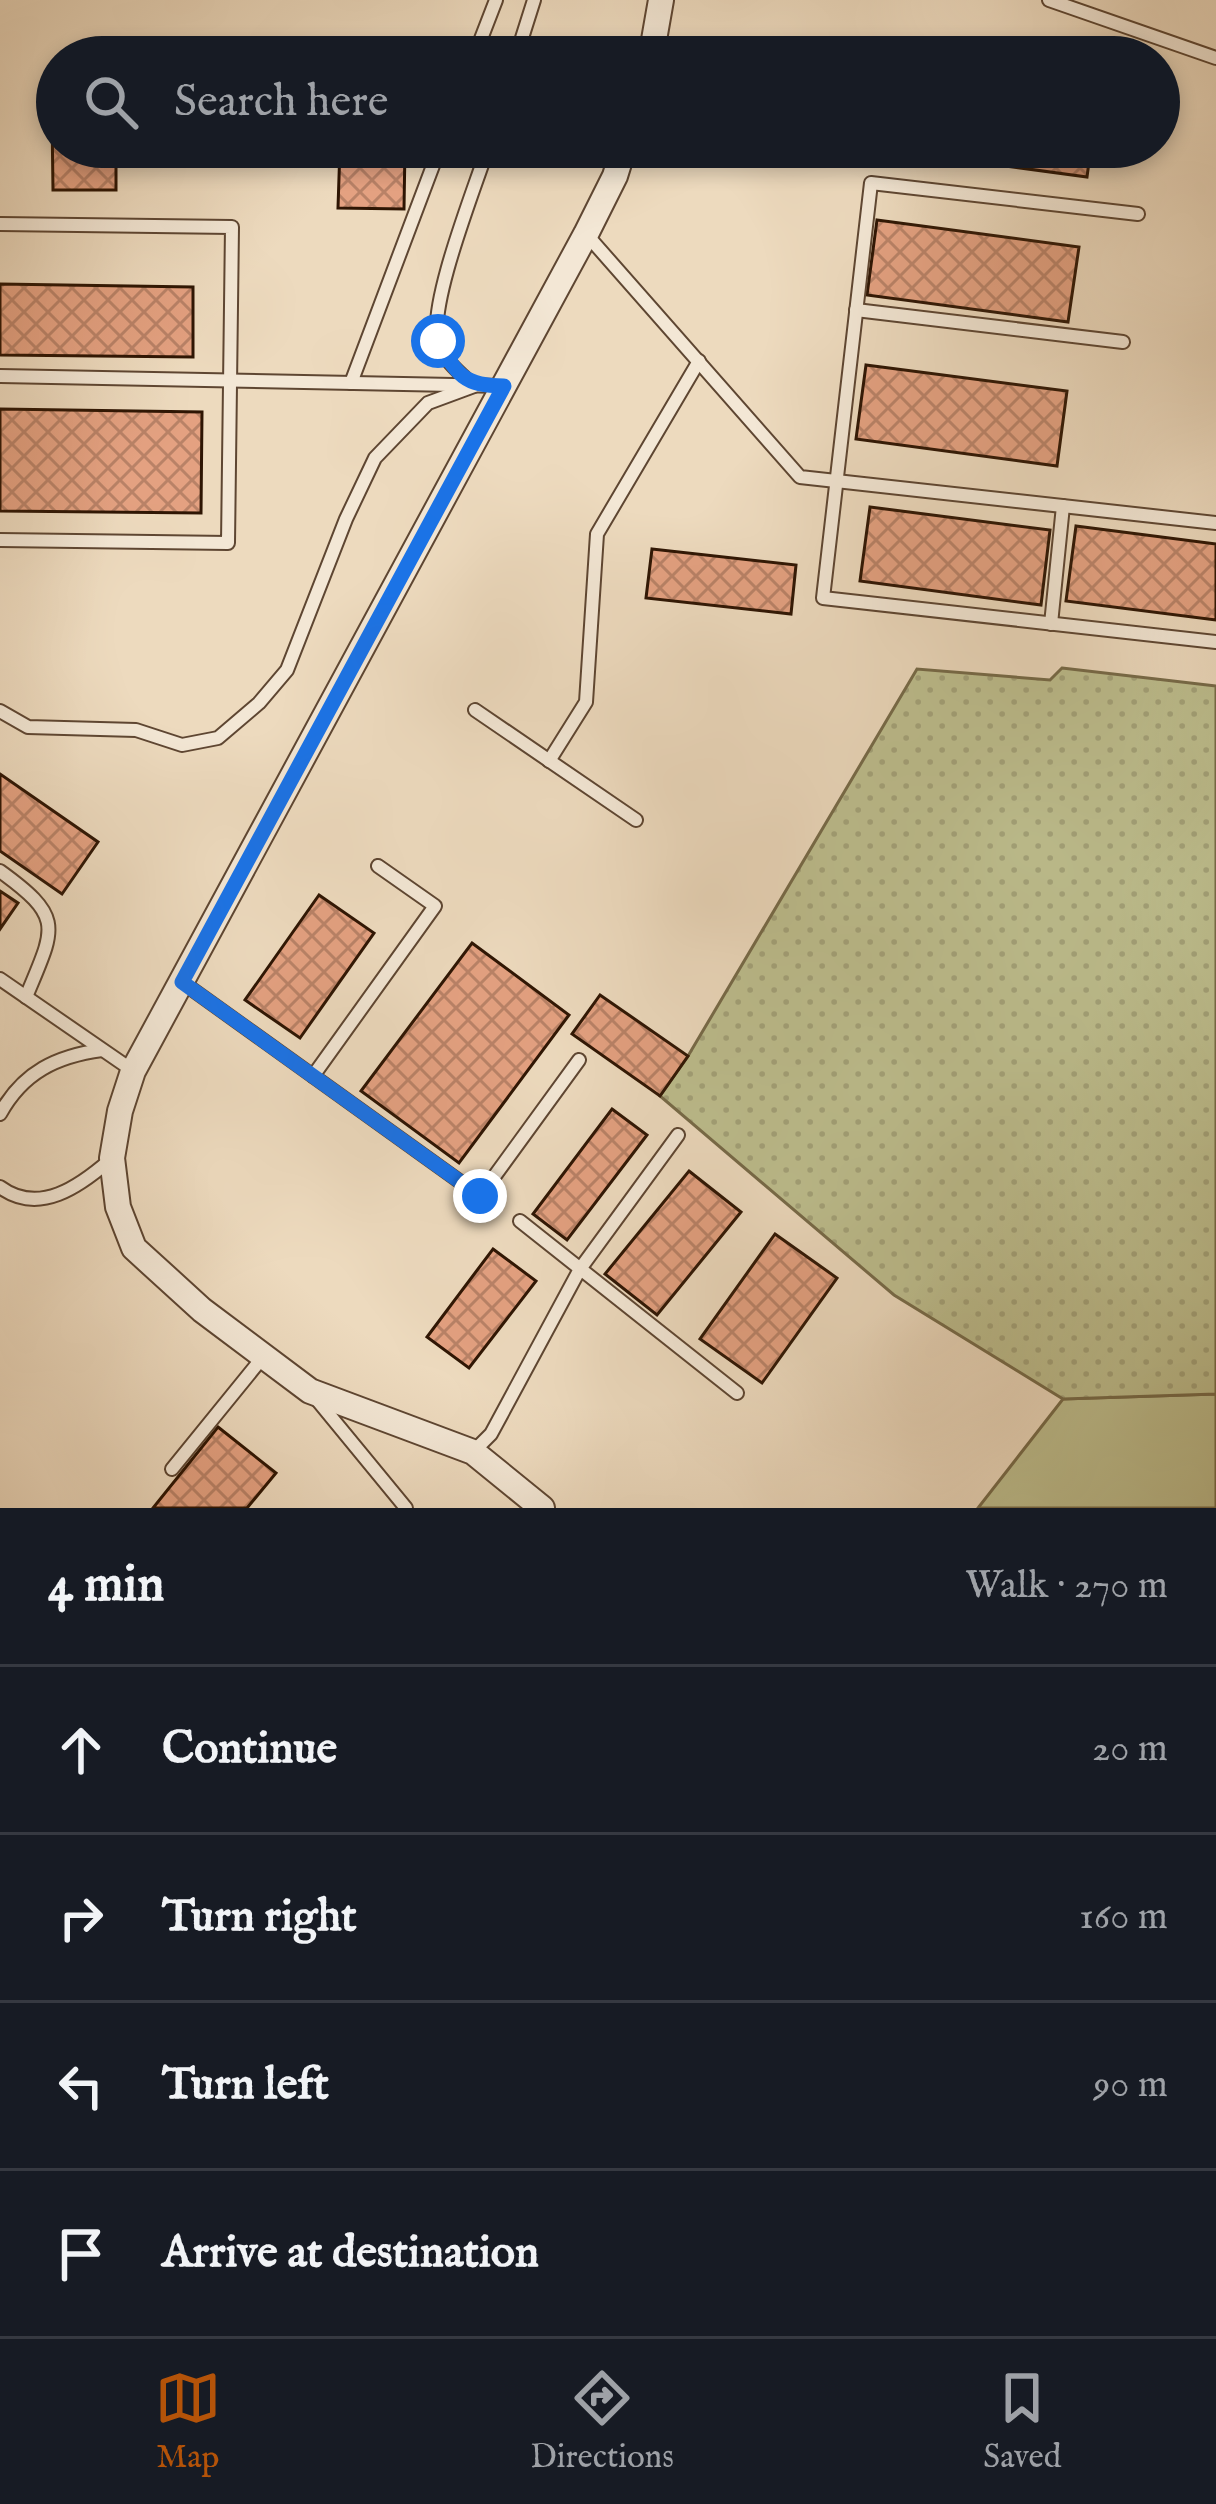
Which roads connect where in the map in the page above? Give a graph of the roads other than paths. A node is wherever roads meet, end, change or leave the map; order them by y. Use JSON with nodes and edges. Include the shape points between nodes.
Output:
{"nodes":[{"id":1,"x":496,"y":0,"type":"edge"},
{"id":2,"x":534,"y":0,"type":"edge"},
{"id":3,"x":661,"y":0,"type":"edge"},
{"id":4,"x":1049,"y":0,"type":"edge"},
{"id":5,"x":482,"y":36,"type":"edge"},
{"id":6,"x":523,"y":36,"type":"edge"},
{"id":7,"x":655,"y":36,"type":"edge"},
{"id":8,"x":1153,"y":36,"type":"edge"},
{"id":9,"x":1180,"y":45,"type":"edge"},
{"id":10,"x":1216,"y":58,"type":"edge"},
{"id":11,"x":432,"y":168,"type":"edge"},
{"id":12,"x":481,"y":168,"type":"edge"},
{"id":13,"x":617,"y":168,"type":"edge"},
{"id":14,"x":1138,"y":214,"type":"dead end"},
{"id":15,"x":0,"y":224,"type":"edge"},
{"id":16,"x":586,"y":234,"type":"junction"},
{"id":17,"x":856,"y":310,"type":"junction"},
{"id":18,"x":1123,"y":343,"type":"dead end"},
{"id":19,"x":699,"y":361,"type":"junction"},
{"id":20,"x":0,"y":376,"type":"edge"},
{"id":21,"x":230,"y":381,"type":"junction"},
{"id":22,"x":351,"y":383,"type":"junction"},
{"id":23,"x":474,"y":386,"type":"junction"},
{"id":24,"x":504,"y":386,"type":"junction"},
{"id":25,"x":836,"y":481,"type":"junction"},
{"id":26,"x":1063,"y":506,"type":"junction"},
{"id":27,"x":1216,"y":524,"type":"edge"},
{"id":28,"x":0,"y":540,"type":"edge"},
{"id":29,"x":1051,"y":624,"type":"junction"},
{"id":30,"x":1216,"y":642,"type":"edge"},
{"id":31,"x":475,"y":710,"type":"dead end"},
{"id":32,"x":0,"y":711,"type":"edge"},
{"id":33,"x":549,"y":760,"type":"junction"},
{"id":34,"x":636,"y":820,"type":"dead end"},
{"id":35,"x":378,"y":866,"type":"dead end"},
{"id":36,"x":0,"y":871,"type":"edge"},
{"id":37,"x":0,"y":979,"type":"edge"},
{"id":38,"x":182,"y":982,"type":"junction"},
{"id":39,"x":26,"y":997,"type":"junction"},
{"id":40,"x":103,"y":1050,"type":"junction"},
{"id":41,"x":579,"y":1060,"type":"dead end"},
{"id":42,"x":133,"y":1071,"type":"junction"},
{"id":43,"x":313,"y":1076,"type":"junction"},
{"id":44,"x":0,"y":1114,"type":"edge"},
{"id":45,"x":678,"y":1135,"type":"dead end"},
{"id":46,"x":112,"y":1158,"type":"junction"},
{"id":47,"x":2,"y":1191,"type":"edge"},
{"id":48,"x":520,"y":1221,"type":"dead end"},
{"id":49,"x":580,"y":1269,"type":"junction"},
{"id":50,"x":263,"y":1356,"type":"junction"},
{"id":51,"x":310,"y":1391,"type":"junction"},
{"id":52,"x":737,"y":1393,"type":"dead end"},
{"id":53,"x":473,"y":1452,"type":"junction"},
{"id":54,"x":172,"y":1469,"type":"dead end"},
{"id":55,"x":406,"y":1508,"type":"edge"},
{"id":56,"x":542,"y":1508,"type":"edge"}],
"edges":[{"from":1,"to":5,"type":"lane"},
{"from":2,"to":6,"type":"lane"},
{"from":3,"to":7,"type":"street"},
{"from":4,"to":8,"type":"lane"},
{"from":9,"to":10,"type":"lane"},
{"from":11,"to":22,"type":"lane"},
{"from":12,"to":23,"type":"lane","via":[[441,296],[438,341]]},
{"from":13,"to":16,"type":"street"},
{"from":14,"to":17,"type":"lane","via":[[871,183]]},
{"from":15,"to":21,"type":"lane","via":[[232,227]]},
{"from":16,"to":19,"type":"lane"},
{"from":16,"to":24,"type":"street"},
{"from":17,"to":18,"type":"lane"},
{"from":17,"to":25,"type":"lane"},
{"from":19,"to":25,"type":"lane","via":[[800,476]]},
{"from":19,"to":33,"type":"lane","via":[[597,534],[586,702]]},
{"from":20,"to":21,"type":"lane"},
{"from":21,"to":22,"type":"lane"},
{"from":21,"to":28,"type":"lane","via":[[228,543]]},
{"from":22,"to":23,"type":"lane"},
{"from":23,"to":24,"type":"lane"},
{"from":23,"to":32,"type":"lane","via":[[428,403],[375,458],[287,670],[218,738],[182,745],[136,730],[28,727]]},
{"from":24,"to":38,"type":"street"},
{"from":25,"to":26,"type":"lane"},
{"from":25,"to":29,"type":"lane","via":[[823,598]]},
{"from":26,"to":27,"type":"lane"},
{"from":26,"to":29,"type":"lane"},
{"from":29,"to":30,"type":"lane"},
{"from":31,"to":33,"type":"lane"},
{"from":33,"to":34,"type":"lane"},
{"from":35,"to":43,"type":"lane","via":[[435,906]]},
{"from":36,"to":39,"type":"lane","via":[[48,914],[47,947]]},
{"from":37,"to":39,"type":"lane"},
{"from":38,"to":42,"type":"street"},
{"from":38,"to":43,"type":"lane"},
{"from":39,"to":40,"type":"lane"},
{"from":40,"to":42,"type":"lane"},
{"from":40,"to":44,"type":"lane","via":[[43,1066]]},
{"from":41,"to":43,"type":"lane","via":[[480,1196]]},
{"from":42,"to":46,"type":"street"},
{"from":45,"to":49,"type":"lane"},
{"from":46,"to":47,"type":"lane","via":[[56,1196]]},
{"from":46,"to":50,"type":"street","via":[[134,1248]]},
{"from":48,"to":49,"type":"lane"},
{"from":49,"to":52,"type":"lane"},
{"from":49,"to":53,"type":"lane","via":[[491,1434]]},
{"from":50,"to":51,"type":"street"},
{"from":50,"to":54,"type":"lane"},
{"from":51,"to":53,"type":"street"},
{"from":51,"to":55,"type":"lane"},
{"from":53,"to":56,"type":"street"}]}
